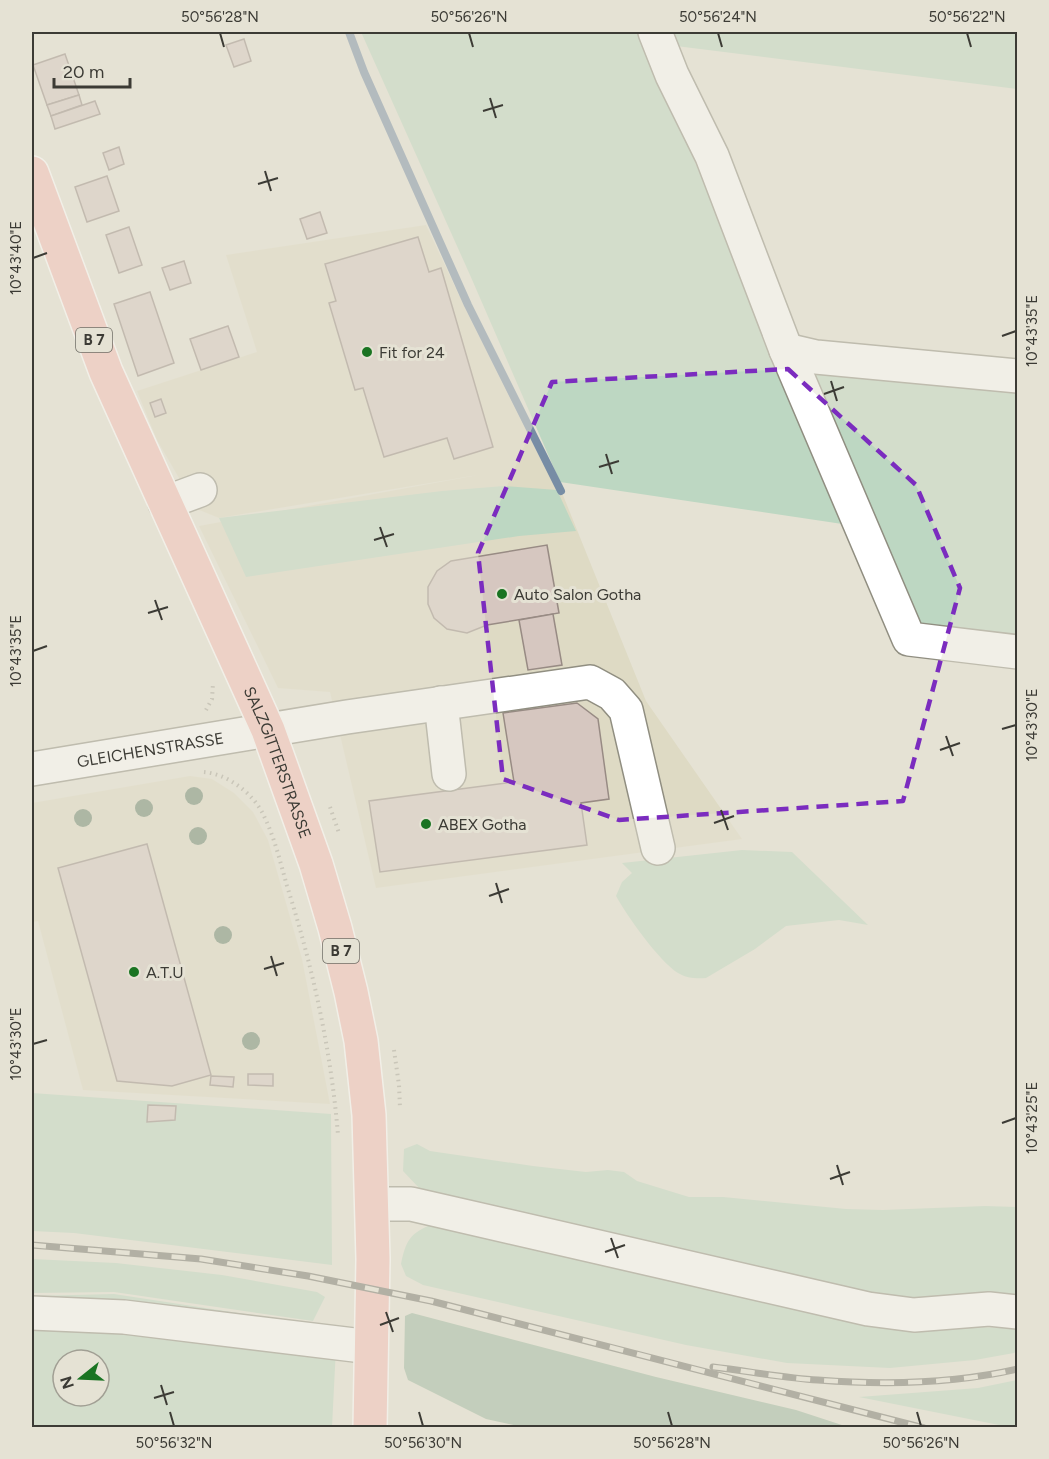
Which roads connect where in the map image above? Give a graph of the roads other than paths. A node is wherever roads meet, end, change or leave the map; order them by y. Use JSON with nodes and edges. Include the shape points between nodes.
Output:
{"nodes":[{"id":1,"x":655,"y":32,"type":"edge"},
{"id":2,"x":32,"y":173,"type":"edge"},
{"id":3,"x":786,"y":350,"type":"junction"},
{"id":4,"x":1017,"y":376,"type":"edge"},
{"id":5,"x":200,"y":490,"type":"dead end"},
{"id":6,"x":165,"y":503,"type":"junction"},
{"id":7,"x":1017,"y":652,"type":"edge"},
{"id":8,"x":441,"y":703,"type":"junction"},
{"id":9,"x":268,"y":730,"type":"junction"},
{"id":10,"x":32,"y":770,"type":"edge"},
{"id":11,"x":449,"y":774,"type":"dead end"},
{"id":12,"x":658,"y":848,"type":"dead end"},
{"id":13,"x":373,"y":1204,"type":"junction"},
{"id":14,"x":1017,"y":1312,"type":"edge"},
{"id":15,"x":32,"y":1313,"type":"edge"},
{"id":16,"x":371,"y":1347,"type":"junction"},
{"id":17,"x":370,"y":1428,"type":"edge"}],
"edges":[{"from":1,"to":3,"type":"street","via":[[712,156]]},
{"from":2,"to":6,"type":"main road","name":"SALZGITTERSTRASSE","number":"B 7","via":[[106,372]]},
{"from":3,"to":4,"type":"street","via":[[816,357]]},
{"from":3,"to":7,"type":"street","via":[[909,639]]},
{"from":5,"to":6,"type":"street"},
{"from":6,"to":9,"type":"main road","name":"SALZGITTERSTRASSE","number":"B 7"},
{"from":8,"to":9,"type":"street","name":"GLEICHENSTRASSE"},
{"from":8,"to":11,"type":"street"},
{"from":8,"to":12,"type":"street","name":"GLEICHENSTRASSE","via":[[590,682],[612,694],[626,710]]},
{"from":9,"to":10,"type":"street","name":"GLEICHENSTRASSE"},
{"from":9,"to":13,"type":"main road","name":"SALZGITTERSTRASSE","number":"B 7","via":[[316,864],[351,992],[367,1088]]},
{"from":13,"to":14,"type":"street","via":[[411,1204],[868,1309],[914,1315],[989,1309]]},
{"from":13,"to":16,"type":"main road","name":"SALZGITTERSTRASSE","number":"B 7"},
{"from":15,"to":16,"type":"street","via":[[135,1318]]},
{"from":16,"to":17,"type":"main road","name":"SALZGITTERSTRASSE","number":"B 7"}]}
